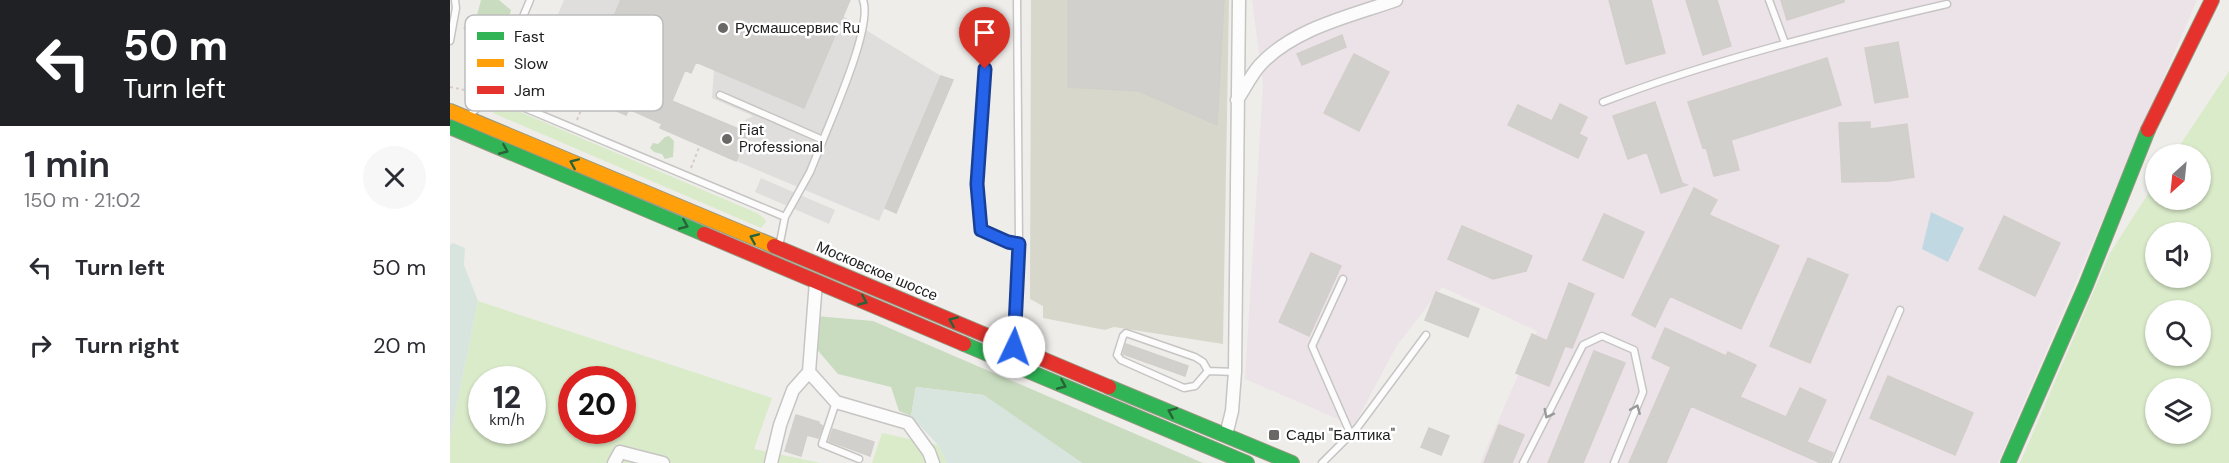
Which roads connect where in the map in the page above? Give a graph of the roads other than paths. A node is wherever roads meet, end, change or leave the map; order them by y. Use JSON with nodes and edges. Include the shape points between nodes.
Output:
{"nodes":[{"id":1,"x":455,"y":0,"type":"edge"},
{"id":2,"x":530,"y":0,"type":"edge"},
{"id":3,"x":863,"y":0,"type":"edge"},
{"id":4,"x":1017,"y":0,"type":"edge"},
{"id":5,"x":1239,"y":0,"type":"edge"},
{"id":6,"x":1396,"y":0,"type":"edge"},
{"id":7,"x":1770,"y":0,"type":"edge"},
{"id":8,"x":2212,"y":0,"type":"edge"},
{"id":9,"x":1947,"y":4,"type":"dead end"},
{"id":10,"x":524,"y":15,"type":"edge"},
{"id":11,"x":450,"y":41,"type":"edge"},
{"id":12,"x":1785,"y":43,"type":"junction"},
{"id":13,"x":987,"y":46,"type":"dead end"},
{"id":14,"x":720,"y":95,"type":"dead end"},
{"id":15,"x":1237,"y":100,"type":"junction"},
{"id":16,"x":1603,"y":102,"type":"dead end"},
{"id":17,"x":450,"y":111,"type":"edge"},
{"id":18,"x":475,"y":111,"type":"edge"},
{"id":19,"x":533,"y":111,"type":"edge"},
{"id":20,"x":468,"y":118,"type":"junction"},
{"id":21,"x":450,"y":127,"type":"edge"},
{"id":22,"x":823,"y":140,"type":"junction"},
{"id":23,"x":785,"y":217,"type":"junction"},
{"id":24,"x":1019,"y":244,"type":"junction"},
{"id":25,"x":778,"y":248,"type":"junction"},
{"id":26,"x":1342,"y":279,"type":"dead end"},
{"id":27,"x":816,"y":281,"type":"junction"},
{"id":28,"x":1900,"y":310,"type":"dead end"},
{"id":29,"x":1426,"y":335,"type":"dead end"},
{"id":30,"x":1014,"y":347,"type":"junction"},
{"id":31,"x":1208,"y":371,"type":"junction"},
{"id":32,"x":808,"y":372,"type":"junction"},
{"id":33,"x":1235,"y":372,"type":"junction"},
{"id":34,"x":836,"y":402,"type":"junction"},
{"id":35,"x":1226,"y":435,"type":"junction"},
{"id":36,"x":1351,"y":435,"type":"junction"},
{"id":37,"x":1219,"y":451,"type":"junction"},
{"id":38,"x":859,"y":459,"type":"dead end"},
{"id":39,"x":614,"y":463,"type":"edge"},
{"id":40,"x":663,"y":463,"type":"edge"},
{"id":41,"x":771,"y":463,"type":"edge"},
{"id":42,"x":933,"y":463,"type":"edge"},
{"id":43,"x":1247,"y":463,"type":"edge"},
{"id":44,"x":1292,"y":463,"type":"edge"},
{"id":45,"x":1322,"y":463,"type":"edge"},
{"id":46,"x":1524,"y":463,"type":"edge"},
{"id":47,"x":1614,"y":463,"type":"edge"},
{"id":48,"x":1835,"y":463,"type":"edge"},
{"id":49,"x":2008,"y":463,"type":"edge"}],
"edges":[{"from":1,"to":11,"type":"lane"},
{"from":2,"to":10,"type":"lane"},
{"from":3,"to":22,"type":"lane","via":[[864,29]]},
{"from":4,"to":24,"type":"lane"},
{"from":5,"to":15,"type":"street"},
{"from":6,"to":15,"type":"street","via":[[1325,24],[1285,44],[1260,65]]},
{"from":7,"to":12,"type":"lane"},
{"from":8,"to":49,"type":"main road","via":[[2151,122],[2086,285]]},
{"from":9,"to":12,"type":"lane"},
{"from":12,"to":16,"type":"lane","via":[[1661,79]]},
{"from":13,"to":24,"type":"lane","via":[[977,184],[981,230]]},
{"from":14,"to":22,"type":"lane"},
{"from":15,"to":33,"type":"street"},
{"from":17,"to":20,"type":"main road","name":"Московское шоссе"},
{"from":18,"to":20,"type":"lane"},
{"from":19,"to":23,"type":"lane"},
{"from":25,"to":20,"type":"main road","name":"Московское шоссе","one_way":true},
{"from":21,"to":27,"type":"main road","one_way":true},
{"from":22,"to":23,"type":"lane"},
{"from":23,"to":25,"type":"lane"},
{"from":24,"to":30,"type":"lane"},
{"from":30,"to":25,"type":"main road","name":"Московское шоссе","one_way":true},
{"from":26,"to":36,"type":"lane","via":[[1312,346]]},
{"from":27,"to":32,"type":"street"},
{"from":27,"to":37,"type":"main road","one_way":true},
{"from":28,"to":48,"type":"lane"},
{"from":29,"to":36,"type":"lane"},
{"from":35,"to":30,"type":"main road","name":"Московское шоссе","one_way":true},
{"from":31,"to":31,"type":"lane","via":[[1195,386],[1184,388],[1117,355],[1126,333],[1195,357]]},
{"from":31,"to":33,"type":"lane"},
{"from":32,"to":34,"type":"street"},
{"from":32,"to":41,"type":"street","via":[[793,390]]},
{"from":33,"to":35,"type":"street"},
{"from":34,"to":38,"type":"lane","via":[[822,444]]},
{"from":34,"to":42,"type":"street","via":[[908,423]]},
{"from":35,"to":37,"type":"main road"},
{"from":35,"to":44,"type":"main road","name":"Московское шоссе"},
{"from":36,"to":45,"type":"lane"},
{"from":37,"to":43,"type":"main road"},
{"from":39,"to":40,"type":"street","via":[[620,452]]},
{"from":47,"to":46,"type":"lane","one_way":true,"via":[[1643,392],[1634,350],[1602,336],[1583,345]]}]}
